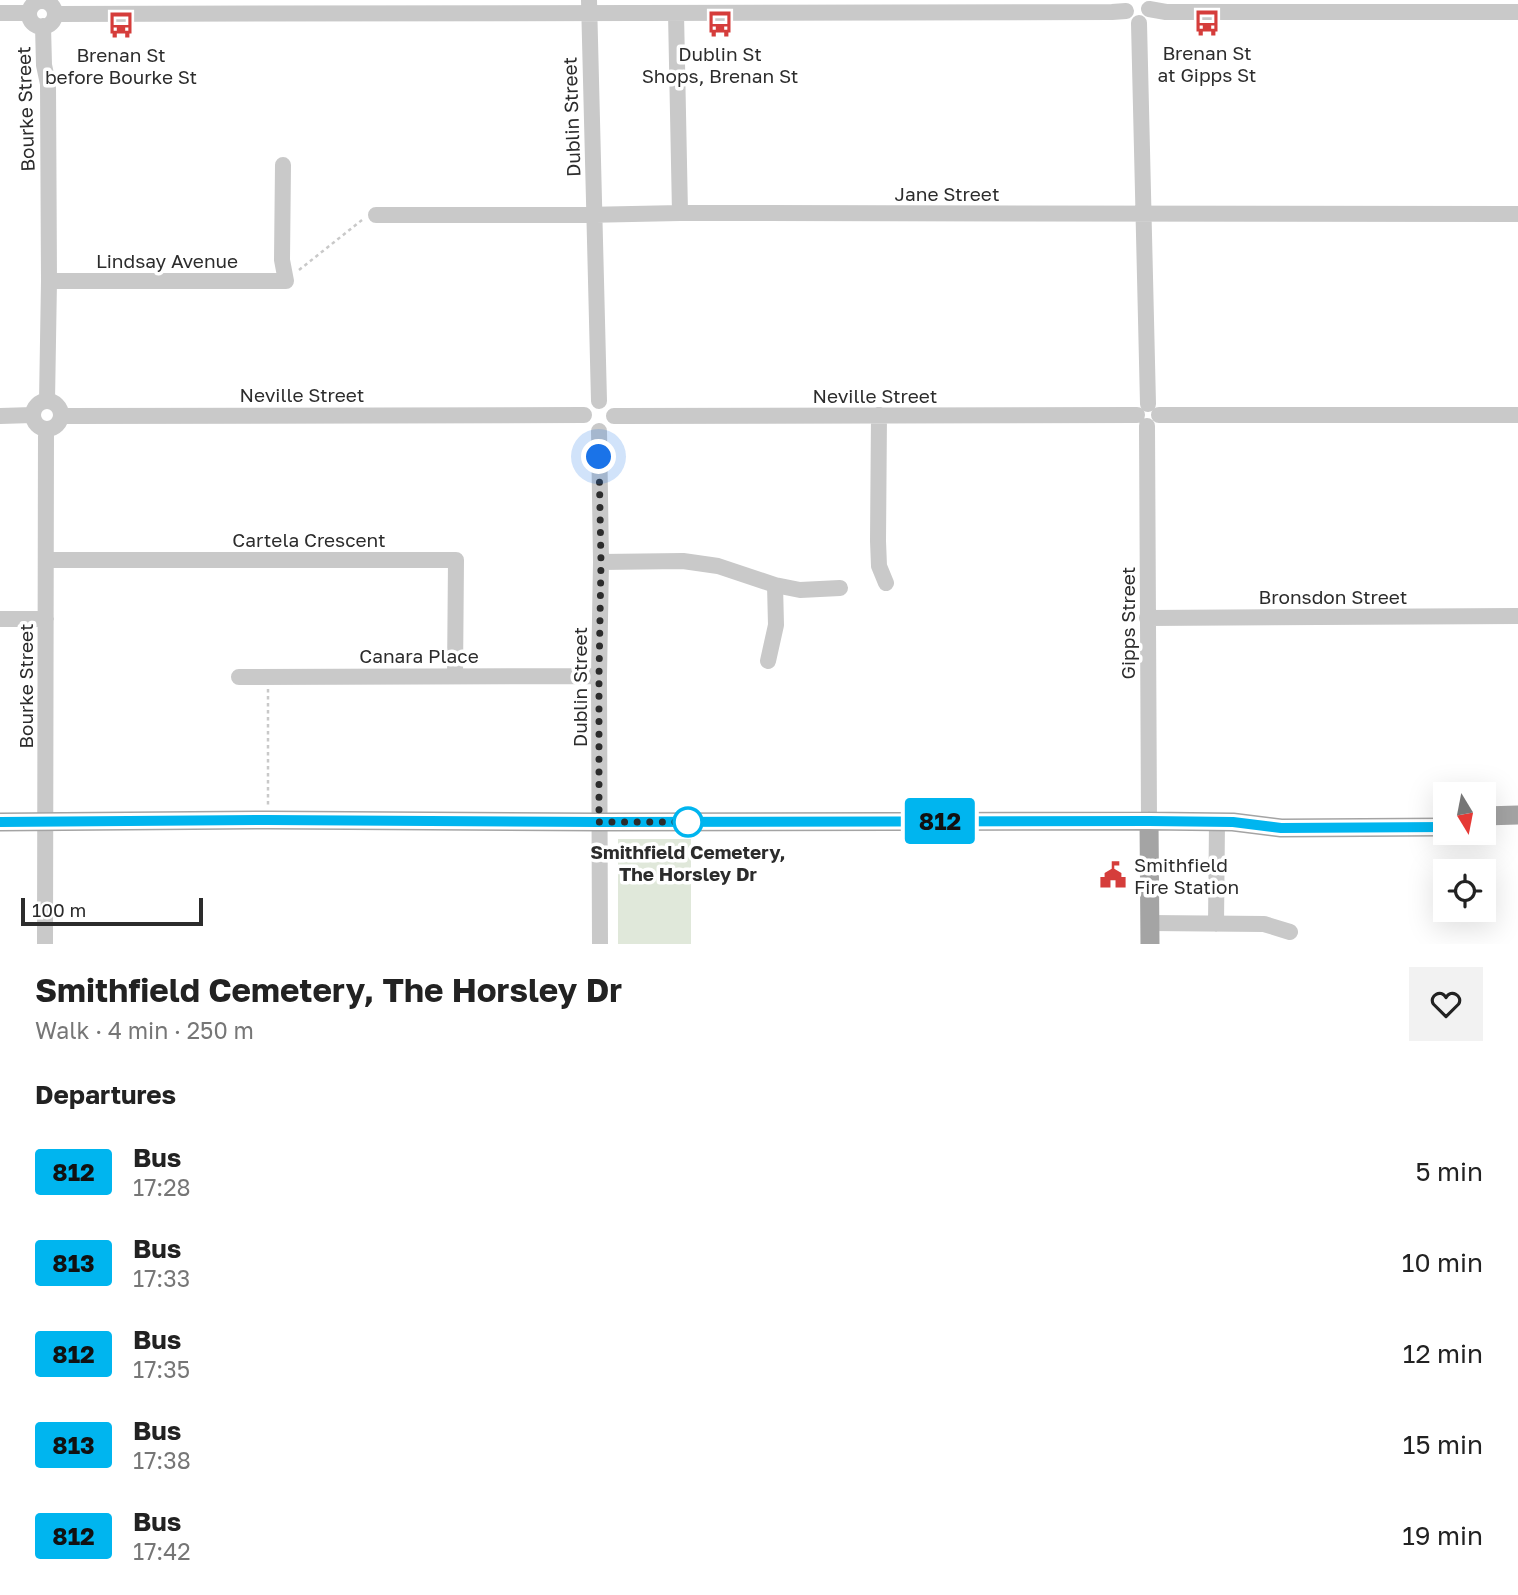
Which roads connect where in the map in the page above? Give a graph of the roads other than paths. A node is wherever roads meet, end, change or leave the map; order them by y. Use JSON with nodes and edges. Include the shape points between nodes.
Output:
{"nodes":[{"id":1,"x":43,"y":1,"type":"edge"},
{"id":2,"x":1130,"y":5,"type":"edge"},
{"id":3,"x":1145,"y":5,"type":"edge"},
{"id":4,"x":589,"y":7,"type":"edge"},
{"id":5,"x":1518,"y":12,"type":"edge"},
{"id":6,"x":0,"y":13,"type":"edge"},
{"id":7,"x":29,"y":13,"type":"junction"},
{"id":8,"x":676,"y":13,"type":"junction"},
{"id":9,"x":55,"y":14,"type":"junction"},
{"id":10,"x":1139,"y":23,"type":"junction"},
{"id":11,"x":43,"y":26,"type":"junction"},
{"id":12,"x":283,"y":165,"type":"dead end"},
{"id":13,"x":680,"y":213,"type":"junction"},
{"id":14,"x":1518,"y":214,"type":"edge"},
{"id":15,"x":376,"y":215,"type":"road end"},
{"id":16,"x":595,"y":215,"type":"junction"},
{"id":17,"x":1143,"y":215,"type":"junction"},
{"id":18,"x":49,"y":281,"type":"junction"},
{"id":19,"x":47,"y":401,"type":"junction"},
{"id":20,"x":599,"y":401,"type":"junction"},
{"id":21,"x":33,"y":415,"type":"junction"},
{"id":22,"x":584,"y":415,"type":"junction"},
{"id":23,"x":879,"y":415,"type":"junction"},
{"id":24,"x":1148,"y":415,"type":"junction"},
{"id":25,"x":1518,"y":415,"type":"edge"},
{"id":26,"x":0,"y":416,"type":"edge"},
{"id":27,"x":62,"y":416,"type":"junction"},
{"id":28,"x":614,"y":416,"type":"junction"},
{"id":29,"x":46,"y":429,"type":"junction"},
{"id":30,"x":599,"y":431,"type":"junction"},
{"id":31,"x":47,"y":559,"type":"junction"},
{"id":32,"x":601,"y":562,"type":"junction"},
{"id":33,"x":886,"y":583,"type":"dead end"},
{"id":34,"x":775,"y":585,"type":"junction"},
{"id":35,"x":840,"y":588,"type":"dead end"},
{"id":36,"x":1518,"y":616,"type":"edge"},
{"id":37,"x":1147,"y":618,"type":"junction"},
{"id":38,"x":0,"y":619,"type":"edge"},
{"id":39,"x":46,"y":619,"type":"junction"},
{"id":40,"x":768,"y":661,"type":"dead end"},
{"id":41,"x":455,"y":676,"type":"junction"},
{"id":42,"x":599,"y":676,"type":"junction"},
{"id":43,"x":239,"y":677,"type":"dead end"},
{"id":44,"x":1518,"y":815,"type":"edge"},
{"id":45,"x":1433,"y":816,"type":"edge"},
{"id":46,"x":1496,"y":816,"type":"edge"},
{"id":47,"x":1149,"y":821,"type":"junction"},
{"id":48,"x":0,"y":822,"type":"edge"},
{"id":49,"x":46,"y":822,"type":"junction"},
{"id":50,"x":599,"y":822,"type":"junction"},
{"id":51,"x":1225,"y":822,"type":"junction"},
{"id":52,"x":1433,"y":827,"type":"edge"},
{"id":53,"x":1496,"y":827,"type":"edge"},
{"id":54,"x":1518,"y":827,"type":"edge"},
{"id":55,"x":1150,"y":923,"type":"junction"},
{"id":56,"x":1216,"y":924,"type":"junction"},
{"id":57,"x":1290,"y":932,"type":"dead end"},
{"id":58,"x":45,"y":944,"type":"edge"},
{"id":59,"x":600,"y":944,"type":"edge"},
{"id":60,"x":1150,"y":944,"type":"edge"}],
"edges":[{"from":1,"to":7,"type":"street","via":[[33,4]]},
{"from":1,"to":9,"type":"street"},
{"from":2,"to":8,"type":"street","via":[[1112,12]]},
{"from":2,"to":10,"type":"street","via":[[1129,19]]},
{"from":3,"to":5,"type":"street","via":[[1166,12]]},
{"from":3,"to":10,"type":"street","via":[[1147,18]]},
{"from":4,"to":8,"type":"street"},
{"from":4,"to":9,"type":"street"},
{"from":4,"to":16,"type":"street","name":"Dublin Street"},
{"from":6,"to":7,"type":"street"},
{"from":7,"to":11,"type":"street","via":[[33,23]]},
{"from":8,"to":13,"type":"street"},
{"from":9,"to":11,"type":"street","via":[[52,22]]},
{"from":10,"to":17,"type":"street","name":"Gipps Street"},
{"from":11,"to":18,"type":"street","name":"Bourke Street","via":[[48,84]]},
{"from":12,"to":18,"type":"street","name":"Lindsay Avenue","via":[[286,281]]},
{"from":13,"to":16,"type":"street","name":"Jane Street"},
{"from":13,"to":17,"type":"street","name":"Jane Street"},
{"from":14,"to":17,"type":"street","name":"Jane Street"},
{"from":15,"to":16,"type":"street","name":"Jane Street"},
{"from":16,"to":20,"type":"street","name":"Dublin Street"},
{"from":17,"to":24,"type":"street","name":"Gipps Street"},
{"from":18,"to":19,"type":"street","name":"Bourke Street"},
{"from":19,"to":21,"type":"street","via":[[36,407]]},
{"from":19,"to":27,"type":"street","via":[[56,404]]},
{"from":20,"to":22,"type":"street","via":[[587,406]]},
{"from":20,"to":28,"type":"street","via":[[613,409]]},
{"from":21,"to":26,"type":"street"},
{"from":21,"to":29,"type":"street"},
{"from":22,"to":27,"type":"street","name":"Neville Street"},
{"from":22,"to":30,"type":"street","via":[[587,425]]},
{"from":23,"to":24,"type":"street","name":"Neville Street"},
{"from":23,"to":28,"type":"street","name":"Neville Street"},
{"from":23,"to":33,"type":"street","via":[[879,566]]},
{"from":24,"to":25,"type":"street","name":"Neville Street"},
{"from":24,"to":37,"type":"street","name":"Gipps Street"},
{"from":27,"to":29,"type":"street","via":[[55,427]]},
{"from":28,"to":30,"type":"street","via":[[611,426]]},
{"from":29,"to":31,"type":"street","name":"Bourke Street"},
{"from":30,"to":32,"type":"street","name":"Dublin Street"},
{"from":31,"to":39,"type":"street","name":"Bourke Street"},
{"from":31,"to":41,"type":"street","name":"Cartela Crescent","via":[[456,560]]},
{"from":32,"to":34,"type":"street","via":[[683,561],[718,566]]},
{"from":32,"to":42,"type":"street","name":"Dublin Street"},
{"from":34,"to":35,"type":"street","via":[[800,590]]},
{"from":34,"to":40,"type":"street","via":[[776,625]]},
{"from":36,"to":37,"type":"street","name":"Bronsdon Street"},
{"from":37,"to":47,"type":"street","name":"Gipps Street"},
{"from":38,"to":39,"type":"street"},
{"from":39,"to":49,"type":"street","name":"Bourke Street"},
{"from":41,"to":42,"type":"street","name":"Canara Place"},
{"from":41,"to":43,"type":"street","name":"Canara Place"},
{"from":42,"to":50,"type":"street","name":"Dublin Street"},
{"from":44,"to":46,"type":"main road"},
{"from":45,"to":51,"type":"main road","via":[[1277,816]]},
{"from":47,"to":50,"type":"main road"},
{"from":47,"to":51,"type":"main road"},
{"from":47,"to":55,"type":"main road"},
{"from":48,"to":49,"type":"main road"},
{"from":49,"to":50,"type":"main road"},
{"from":49,"to":58,"type":"street","name":"Bourke Street"},
{"from":50,"to":59,"type":"street","name":"Dublin Street"},
{"from":51,"to":52,"type":"main road","via":[[1281,828]]},
{"from":51,"to":56,"type":"street"},
{"from":53,"to":54,"type":"main road"},
{"from":55,"to":56,"type":"street"},
{"from":55,"to":60,"type":"main road"},
{"from":56,"to":57,"type":"street","via":[[1264,925]]}]}
